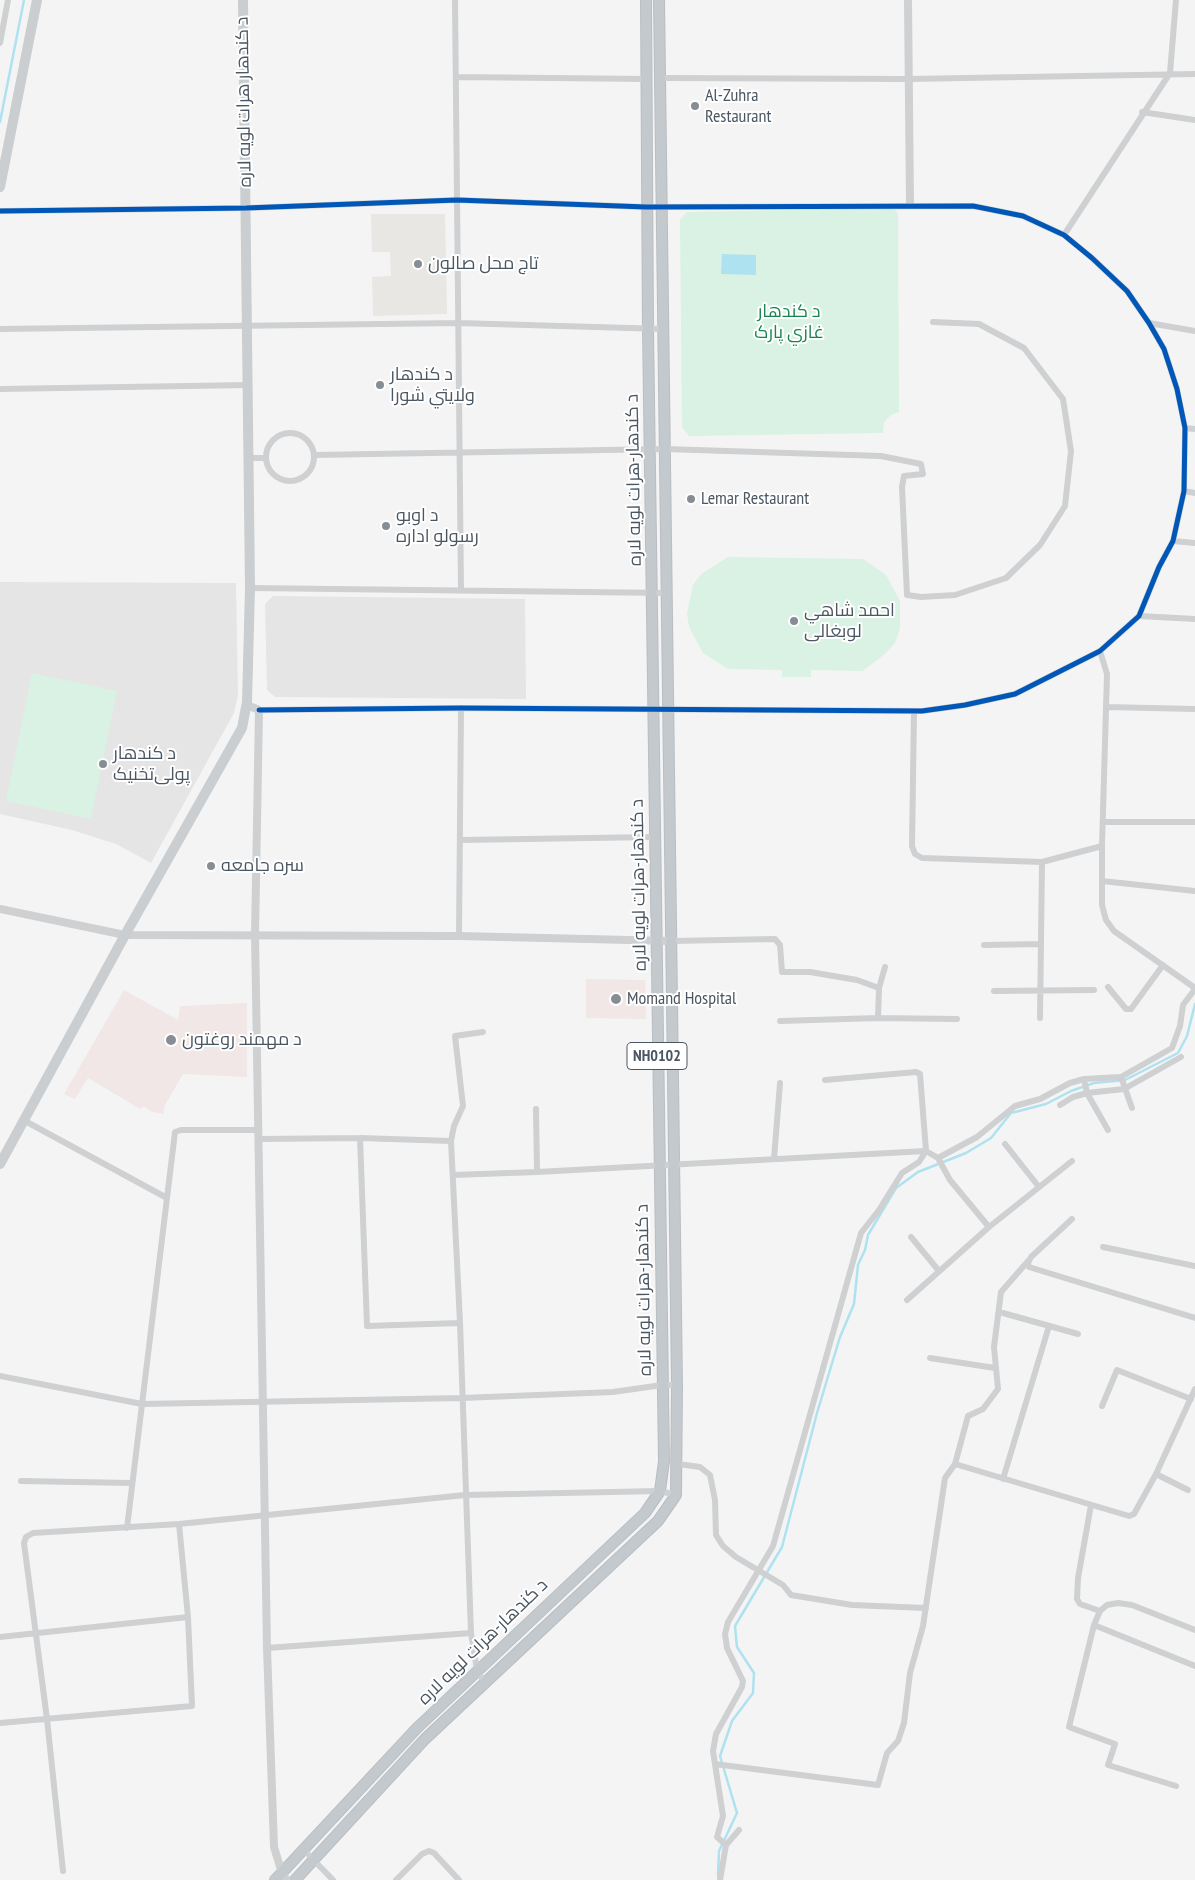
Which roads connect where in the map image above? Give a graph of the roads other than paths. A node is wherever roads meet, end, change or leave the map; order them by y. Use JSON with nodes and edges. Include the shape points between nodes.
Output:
{"nodes":[{"id":1,"x":8,"y":0,"type":"edge"},
{"id":2,"x":37,"y":0,"type":"edge"},
{"id":3,"x":242,"y":0,"type":"edge"},
{"id":4,"x":455,"y":0,"type":"edge"},
{"id":5,"x":646,"y":0,"type":"edge"},
{"id":6,"x":660,"y":0,"type":"edge"},
{"id":7,"x":908,"y":0,"type":"edge"},
{"id":8,"x":1176,"y":0,"type":"edge"},
{"id":9,"x":0,"y":43,"type":"edge"},
{"id":10,"x":1170,"y":73,"type":"junction"},
{"id":11,"x":1195,"y":74,"type":"edge"},
{"id":12,"x":646,"y":76,"type":"junction"},
{"id":13,"x":456,"y":77,"type":"junction"},
{"id":14,"x":660,"y":78,"type":"junction"},
{"id":15,"x":909,"y":79,"type":"junction"},
{"id":16,"x":1142,"y":112,"type":"junction"},
{"id":17,"x":1195,"y":120,"type":"edge"},
{"id":18,"x":0,"y":187,"type":"edge"},
{"id":19,"x":457,"y":200,"type":"junction"},
{"id":20,"x":910,"y":205,"type":"junction"},
{"id":21,"x":646,"y":207,"type":"junction"},
{"id":22,"x":662,"y":207,"type":"junction"},
{"id":23,"x":246,"y":208,"type":"junction"},
{"id":24,"x":0,"y":211,"type":"edge"},
{"id":25,"x":1064,"y":235,"type":"junction"},
{"id":26,"x":933,"y":322,"type":"dead end"},
{"id":27,"x":458,"y":323,"type":"junction"},
{"id":28,"x":1149,"y":323,"type":"junction"},
{"id":29,"x":248,"y":326,"type":"junction"},
{"id":30,"x":0,"y":329,"type":"edge"},
{"id":31,"x":648,"y":329,"type":"junction"},
{"id":32,"x":664,"y":329,"type":"junction"},
{"id":33,"x":1195,"y":332,"type":"edge"},
{"id":34,"x":249,"y":385,"type":"junction"},
{"id":35,"x":0,"y":389,"type":"edge"},
{"id":36,"x":1185,"y":428,"type":"junction"},
{"id":37,"x":1195,"y":429,"type":"edge"},
{"id":38,"x":665,"y":448,"type":"junction"},
{"id":39,"x":650,"y":449,"type":"junction"},
{"id":40,"x":460,"y":453,"type":"junction"},
{"id":41,"x":315,"y":455,"type":"junction"},
{"id":42,"x":249,"y":458,"type":"junction"},
{"id":43,"x":266,"y":458,"type":"junction"},
{"id":44,"x":1184,"y":491,"type":"junction"},
{"id":45,"x":1195,"y":493,"type":"edge"},
{"id":46,"x":1173,"y":540,"type":"junction"},
{"id":47,"x":1195,"y":543,"type":"edge"},
{"id":48,"x":250,"y":588,"type":"junction"},
{"id":49,"x":462,"y":591,"type":"junction"},
{"id":50,"x":651,"y":593,"type":"junction"},
{"id":51,"x":667,"y":593,"type":"junction"},
{"id":52,"x":1139,"y":616,"type":"junction"},
{"id":53,"x":1195,"y":619,"type":"edge"},
{"id":54,"x":1100,"y":651,"type":"junction"},
{"id":55,"x":247,"y":705,"type":"junction"},
{"id":56,"x":1107,"y":707,"type":"junction"},
{"id":57,"x":461,"y":708,"type":"junction"},
{"id":58,"x":1195,"y":709,"type":"edge"},
{"id":59,"x":259,"y":710,"type":"junction"},
{"id":60,"x":653,"y":710,"type":"junction"},
{"id":61,"x":668,"y":711,"type":"junction"},
{"id":62,"x":914,"y":711,"type":"junction"},
{"id":63,"x":1104,"y":822,"type":"junction"},
{"id":64,"x":1195,"y":822,"type":"edge"},
{"id":65,"x":654,"y":837,"type":"junction"},
{"id":66,"x":460,"y":840,"type":"junction"},
{"id":67,"x":1102,"y":846,"type":"junction"},
{"id":68,"x":1042,"y":862,"type":"junction"},
{"id":69,"x":1102,"y":880,"type":"junction"},
{"id":70,"x":1195,"y":891,"type":"edge"},
{"id":71,"x":0,"y":909,"type":"edge"},
{"id":72,"x":125,"y":935,"type":"junction"},
{"id":73,"x":254,"y":935,"type":"junction"},
{"id":74,"x":460,"y":936,"type":"junction"},
{"id":75,"x":672,"y":941,"type":"junction"},
{"id":76,"x":656,"y":942,"type":"junction"},
{"id":77,"x":1041,"y":944,"type":"junction"},
{"id":78,"x":984,"y":945,"type":"dead end"},
{"id":79,"x":1163,"y":965,"type":"junction"},
{"id":80,"x":885,"y":967,"type":"dead end"},
{"id":81,"x":1108,"y":987,"type":"dead end"},
{"id":82,"x":879,"y":988,"type":"junction"},
{"id":83,"x":1040,"y":989,"type":"junction"},
{"id":84,"x":1195,"y":989,"type":"edge"},
{"id":85,"x":994,"y":990,"type":"dead end"},
{"id":86,"x":1094,"y":990,"type":"dead end"},
{"id":87,"x":878,"y":1018,"type":"junction"},
{"id":88,"x":1040,"y":1018,"type":"dead end"},
{"id":89,"x":957,"y":1019,"type":"dead end"},
{"id":90,"x":780,"y":1021,"type":"dead end"},
{"id":91,"x":483,"y":1032,"type":"dead end"},
{"id":92,"x":1181,"y":1057,"type":"dead end"},
{"id":93,"x":1121,"y":1077,"type":"junction"},
{"id":94,"x":1084,"y":1079,"type":"junction"},
{"id":95,"x":825,"y":1080,"type":"dead end"},
{"id":96,"x":780,"y":1083,"type":"dead end"},
{"id":97,"x":1124,"y":1089,"type":"junction"},
{"id":98,"x":1088,"y":1093,"type":"junction"},
{"id":99,"x":1060,"y":1105,"type":"dead end"},
{"id":100,"x":1132,"y":1108,"type":"dead end"},
{"id":101,"x":536,"y":1109,"type":"dead end"},
{"id":102,"x":25,"y":1121,"type":"junction"},
{"id":103,"x":1108,"y":1130,"type":"dead end"},
{"id":104,"x":259,"y":1134,"type":"junction"},
{"id":105,"x":360,"y":1138,"type":"junction"},
{"id":106,"x":451,"y":1141,"type":"junction"},
{"id":107,"x":1005,"y":1144,"type":"dead end"},
{"id":108,"x":926,"y":1151,"type":"junction"},
{"id":109,"x":774,"y":1158,"type":"junction"},
{"id":110,"x":938,"y":1158,"type":"junction"},
{"id":111,"x":1072,"y":1160,"type":"dead end"},
{"id":112,"x":0,"y":1164,"type":"edge"},
{"id":113,"x":674,"y":1164,"type":"junction"},
{"id":114,"x":658,"y":1165,"type":"junction"},
{"id":115,"x":537,"y":1172,"type":"junction"},
{"id":116,"x":453,"y":1175,"type":"junction"},
{"id":117,"x":1039,"y":1186,"type":"junction"},
{"id":118,"x":167,"y":1198,"type":"junction"},
{"id":119,"x":1072,"y":1219,"type":"dead end"},
{"id":120,"x":989,"y":1227,"type":"junction"},
{"id":121,"x":911,"y":1237,"type":"dead end"},
{"id":122,"x":1103,"y":1247,"type":"dead end"},
{"id":123,"x":1029,"y":1260,"type":"junction"},
{"id":124,"x":1195,"y":1266,"type":"edge"},
{"id":125,"x":940,"y":1271,"type":"junction"},
{"id":126,"x":907,"y":1300,"type":"dead end"},
{"id":127,"x":1002,"y":1313,"type":"dead end"},
{"id":128,"x":1195,"y":1318,"type":"edge"},
{"id":129,"x":460,"y":1323,"type":"junction"},
{"id":130,"x":1049,"y":1326,"type":"junction"},
{"id":131,"x":1078,"y":1334,"type":"dead end"},
{"id":132,"x":930,"y":1358,"type":"dead end"},
{"id":133,"x":995,"y":1368,"type":"junction"},
{"id":134,"x":0,"y":1376,"type":"edge"},
{"id":135,"x":677,"y":1384,"type":"junction"},
{"id":136,"x":662,"y":1385,"type":"junction"},
{"id":137,"x":1195,"y":1389,"type":"edge"},
{"id":138,"x":462,"y":1398,"type":"junction"},
{"id":139,"x":1191,"y":1399,"type":"junction"},
{"id":140,"x":262,"y":1403,"type":"junction"},
{"id":141,"x":142,"y":1404,"type":"junction"},
{"id":142,"x":1102,"y":1406,"type":"dead end"},
{"id":143,"x":678,"y":1464,"type":"junction"},
{"id":144,"x":955,"y":1464,"type":"junction"},
{"id":145,"x":1156,"y":1474,"type":"junction"},
{"id":146,"x":1003,"y":1480,"type":"junction"},
{"id":147,"x":21,"y":1481,"type":"dead end"},
{"id":148,"x":132,"y":1483,"type":"junction"},
{"id":149,"x":1188,"y":1490,"type":"dead end"},
{"id":150,"x":660,"y":1492,"type":"junction"},
{"id":151,"x":465,"y":1495,"type":"junction"},
{"id":152,"x":676,"y":1496,"type":"junction"},
{"id":153,"x":1091,"y":1505,"type":"junction"},
{"id":154,"x":265,"y":1515,"type":"junction"},
{"id":155,"x":179,"y":1524,"type":"junction"},
{"id":156,"x":126,"y":1528,"type":"junction"},
{"id":157,"x":762,"y":1572,"type":"junction"},
{"id":158,"x":926,"y":1608,"type":"junction"},
{"id":159,"x":1100,"y":1611,"type":"junction"},
{"id":160,"x":188,"y":1617,"type":"junction"},
{"id":161,"x":1094,"y":1625,"type":"junction"},
{"id":162,"x":1195,"y":1630,"type":"edge"},
{"id":163,"x":471,"y":1633,"type":"junction"},
{"id":164,"x":34,"y":1634,"type":"junction"},
{"id":165,"x":0,"y":1637,"type":"edge"},
{"id":166,"x":267,"y":1648,"type":"junction"},
{"id":167,"x":1195,"y":1666,"type":"edge"},
{"id":168,"x":476,"y":1670,"type":"junction"},
{"id":169,"x":484,"y":1682,"type":"junction"},
{"id":170,"x":47,"y":1719,"type":"junction"},
{"id":171,"x":0,"y":1723,"type":"edge"},
{"id":172,"x":719,"y":1764,"type":"junction"},
{"id":173,"x":1176,"y":1786,"type":"dead end"},
{"id":174,"x":739,"y":1830,"type":"dead end"},
{"id":175,"x":723,"y":1843,"type":"junction"},
{"id":176,"x":304,"y":1850,"type":"junction"},
{"id":177,"x":314,"y":1860,"type":"junction"},
{"id":178,"x":63,"y":1871,"type":"dead end"},
{"id":179,"x":281,"y":1878,"type":"edge"},
{"id":180,"x":295,"y":1880,"type":"edge"},
{"id":181,"x":333,"y":1880,"type":"edge"},
{"id":182,"x":396,"y":1880,"type":"edge"},
{"id":183,"x":459,"y":1880,"type":"edge"},
{"id":184,"x":720,"y":1880,"type":"edge"}],
"edges":[{"from":1,"to":9,"type":"street"},
{"from":2,"to":18,"type":"main road"},
{"from":3,"to":23,"type":"main road","name":"د کندهار هرات لویه لاره"},
{"from":4,"to":13,"type":"street"},
{"from":5,"to":12,"type":"highway","name":"د کندهار-هرات لويه لاره"},
{"from":6,"to":14,"type":"highway","name":"د کندهار-هرات لويه لاره","number":"NH0102"},
{"from":7,"to":15,"type":"street"},
{"from":8,"to":10,"type":"street"},
{"from":10,"to":11,"type":"street"},
{"from":10,"to":15,"type":"street"},
{"from":10,"to":16,"type":"street"},
{"from":12,"to":13,"type":"street"},
{"from":12,"to":21,"type":"highway","name":"د کندهار-هرات لويه لاره","number":"NH0102"},
{"from":13,"to":19,"type":"street"},
{"from":14,"to":15,"type":"street"},
{"from":14,"to":22,"type":"highway","name":"د کندهار-هرات لويه لاره","number":"NH0102"},
{"from":15,"to":20,"type":"street"},
{"from":16,"to":17,"type":"street"},
{"from":16,"to":25,"type":"street"},
{"from":19,"to":21,"type":"street"},
{"from":19,"to":23,"type":"street"},
{"from":19,"to":27,"type":"street"},
{"from":20,"to":22,"type":"street"},
{"from":20,"to":25,"type":"street","via":[[973,206],[1022,216]]},
{"from":21,"to":22,"type":"street"},
{"from":21,"to":31,"type":"highway","name":"د کندهار-هرات لويه لاره","number":"NH0102"},
{"from":22,"to":32,"type":"highway","name":"د کندهار-هرات لويه لاره","number":"NH0102"},
{"from":23,"to":24,"type":"street"},
{"from":23,"to":29,"type":"main road","name":"د کندهار هرات لویه لاره"},
{"from":25,"to":28,"type":"street","via":[[1127,291]]},
{"from":26,"to":38,"type":"street","via":[[979,324],[1024,348],[1063,399],[1072,451],[1065,506],[1040,545],[1006,578],[955,595],[907,595],[902,487],[904,476],[923,474],[921,464],[881,456]]},
{"from":27,"to":29,"type":"street"},
{"from":27,"to":31,"type":"street"},
{"from":27,"to":40,"type":"street"},
{"from":28,"to":33,"type":"street"},
{"from":28,"to":36,"type":"street","via":[[1164,350]]},
{"from":29,"to":30,"type":"street"},
{"from":29,"to":34,"type":"main road","name":"د کندهار هرات لویه لاره"},
{"from":31,"to":32,"type":"street"},
{"from":31,"to":39,"type":"highway","name":"د کندهار-هرات لويه لاره","number":"NH0102"},
{"from":32,"to":38,"type":"highway","name":"د کندهار-هرات لويه لاره","number":"NH0102"},
{"from":34,"to":35,"type":"street"},
{"from":34,"to":42,"type":"main road","name":"د کندهار هرات لویه لاره"},
{"from":36,"to":37,"type":"street"},
{"from":36,"to":44,"type":"street"},
{"from":38,"to":39,"type":"street"},
{"from":38,"to":51,"type":"highway","name":"د کندهار-هرات لويه لاره","number":"NH0102"},
{"from":39,"to":40,"type":"street"},
{"from":39,"to":50,"type":"highway","name":"د کندهار-هرات لويه لاره","number":"NH0102"},
{"from":40,"to":41,"type":"street"},
{"from":40,"to":49,"type":"street"},
{"from":41,"to":43,"type":"street","via":[[301,434],[285,432],[271,442]]},
{"from":41,"to":43,"type":"street","via":[[311,470],[299,480],[292,481],[271,472]]},
{"from":42,"to":43,"type":"street"},
{"from":42,"to":48,"type":"main road","name":"د کندهار هرات لویه لاره"},
{"from":44,"to":45,"type":"street"},
{"from":44,"to":46,"type":"street"},
{"from":46,"to":47,"type":"street"},
{"from":46,"to":52,"type":"street"},
{"from":48,"to":49,"type":"street"},
{"from":48,"to":55,"type":"main road","name":"د کندهار هرات لویه لاره"},
{"from":49,"to":50,"type":"street"},
{"from":50,"to":51,"type":"street"},
{"from":50,"to":60,"type":"highway","name":"د کندهار-هرات لويه لاره","number":"NH0102"},
{"from":51,"to":61,"type":"highway","name":"د کندهار-هرات لويه لاره","number":"NH0102"},
{"from":52,"to":53,"type":"street"},
{"from":52,"to":54,"type":"street"},
{"from":54,"to":56,"type":"street","via":[[1106,674]]},
{"from":54,"to":62,"type":"street","via":[[1015,694],[965,705]]},
{"from":55,"to":59,"type":"street"},
{"from":55,"to":72,"type":"main road","name":"د کندهار هرات لویه لاره","via":[[242,728],[232,747]]},
{"from":56,"to":58,"type":"street"},
{"from":56,"to":63,"type":"street"},
{"from":57,"to":59,"type":"street"},
{"from":57,"to":60,"type":"street"},
{"from":57,"to":66,"type":"street"},
{"from":59,"to":73,"type":"street"},
{"from":60,"to":61,"type":"street"},
{"from":60,"to":65,"type":"highway","name":"د کندهار-هرات لويه لاره","number":"NH0102"},
{"from":61,"to":62,"type":"street"},
{"from":61,"to":75,"type":"highway","name":"د کندهار-هرات لويه لاره","number":"NH0102"},
{"from":62,"to":68,"type":"street","via":[[912,846],[915,854],[922,858]]},
{"from":63,"to":64,"type":"street"},
{"from":63,"to":67,"type":"street"},
{"from":65,"to":66,"type":"street"},
{"from":65,"to":76,"type":"highway","name":"د کندهار-هرات لويه لاره","number":"NH0102"},
{"from":66,"to":74,"type":"street"},
{"from":67,"to":68,"type":"street"},
{"from":67,"to":69,"type":"street"},
{"from":68,"to":77,"type":"street"},
{"from":69,"to":70,"type":"street"},
{"from":69,"to":79,"type":"street","via":[[1106,920],[1114,931]]},
{"from":71,"to":72,"type":"street"},
{"from":72,"to":73,"type":"street"},
{"from":72,"to":102,"type":"main road","name":"د کندهار هرات لویه لاره"},
{"from":73,"to":74,"type":"street"},
{"from":73,"to":104,"type":"street"},
{"from":74,"to":76,"type":"street"},
{"from":75,"to":76,"type":"street"},
{"from":75,"to":82,"type":"street","via":[[775,939],[780,945],[782,972],[810,972],[857,980]]},
{"from":75,"to":113,"type":"highway","name":"د کندهار-هرات لويه لاره","number":"NH0102"},
{"from":76,"to":114,"type":"highway","name":"د کندهار-هرات لويه لاره","number":"NH0102"},
{"from":77,"to":78,"type":"street"},
{"from":77,"to":83,"type":"street"},
{"from":79,"to":81,"type":"street","via":[[1131,1009],[1126,1009]]},
{"from":79,"to":84,"type":"street"},
{"from":80,"to":82,"type":"street"},
{"from":82,"to":87,"type":"street"},
{"from":83,"to":85,"type":"street"},
{"from":83,"to":86,"type":"street"},
{"from":83,"to":88,"type":"street"},
{"from":84,"to":93,"type":"street","via":[[1183,1005],[1172,1048]]},
{"from":87,"to":89,"type":"street"},
{"from":87,"to":90,"type":"street"},
{"from":91,"to":106,"type":"street","via":[[455,1036],[463,1106]]},
{"from":92,"to":97,"type":"street"},
{"from":93,"to":94,"type":"street"},
{"from":93,"to":97,"type":"street"},
{"from":94,"to":98,"type":"street"},
{"from":94,"to":110,"type":"street","via":[[1040,1099],[1015,1106],[978,1137]]},
{"from":95,"to":108,"type":"street","via":[[920,1074]]},
{"from":96,"to":109,"type":"street"},
{"from":97,"to":98,"type":"street"},
{"from":97,"to":100,"type":"street"},
{"from":98,"to":99,"type":"street"},
{"from":98,"to":103,"type":"street"},
{"from":101,"to":115,"type":"street"},
{"from":102,"to":112,"type":"main road","name":"د کندهار هرات لویه لاره"},
{"from":102,"to":118,"type":"street"},
{"from":104,"to":105,"type":"street"},
{"from":104,"to":118,"type":"street","via":[[175,1132]]},
{"from":104,"to":140,"type":"street"},
{"from":105,"to":106,"type":"street"},
{"from":105,"to":129,"type":"street","via":[[367,1326]]},
{"from":106,"to":116,"type":"street"},
{"from":107,"to":117,"type":"street"},
{"from":108,"to":109,"type":"street"},
{"from":108,"to":110,"type":"street"},
{"from":108,"to":157,"type":"street","via":[[919,1162],[902,1173],[880,1210],[861,1233],[773,1546]]},
{"from":109,"to":113,"type":"street"},
{"from":110,"to":120,"type":"street","via":[[950,1180]]},
{"from":111,"to":117,"type":"street"},
{"from":113,"to":114,"type":"street"},
{"from":113,"to":135,"type":"highway","name":"د کندهار-هرات لويه لاره","number":"NH0102"},
{"from":114,"to":115,"type":"street"},
{"from":114,"to":136,"type":"highway","name":"د کندهار-هرات لويه لاره","number":"NH0102"},
{"from":115,"to":116,"type":"street"},
{"from":116,"to":129,"type":"street"},
{"from":117,"to":120,"type":"street"},
{"from":118,"to":141,"type":"street"},
{"from":119,"to":123,"type":"street"},
{"from":120,"to":125,"type":"street"},
{"from":121,"to":125,"type":"street"},
{"from":122,"to":124,"type":"street"},
{"from":123,"to":128,"type":"street","via":[[1029,1267]]},
{"from":123,"to":133,"type":"street","via":[[1001,1292],[994,1347]]},
{"from":125,"to":126,"type":"street"},
{"from":127,"to":130,"type":"street"},
{"from":129,"to":138,"type":"street"},
{"from":130,"to":131,"type":"street"},
{"from":130,"to":146,"type":"street"},
{"from":132,"to":133,"type":"street"},
{"from":133,"to":144,"type":"street","via":[[998,1389],[983,1409],[968,1416]]},
{"from":134,"to":141,"type":"street"},
{"from":135,"to":136,"type":"street"},
{"from":135,"to":143,"type":"highway","name":"د کندهار-هرات لويه لاره","number":"NH0102"},
{"from":136,"to":138,"type":"street","via":[[613,1392]]},
{"from":136,"to":150,"type":"highway","name":"د کندهار-هرات لويه لاره","number":"NH0102","via":[[664,1461]]},
{"from":137,"to":139,"type":"street"},
{"from":138,"to":140,"type":"street"},
{"from":138,"to":151,"type":"street"},
{"from":139,"to":142,"type":"street","via":[[1117,1370]]},
{"from":139,"to":145,"type":"street"},
{"from":140,"to":141,"type":"street"},
{"from":140,"to":154,"type":"street"},
{"from":141,"to":148,"type":"street"},
{"from":143,"to":152,"type":"highway","name":"د کندهار-هرات لويه لاره","number":"NH0102"},
{"from":143,"to":157,"type":"street","via":[[700,1467],[710,1475],[719,1541],[736,1557]]},
{"from":144,"to":146,"type":"street"},
{"from":144,"to":158,"type":"street","via":[[945,1478]]},
{"from":145,"to":149,"type":"street"},
{"from":145,"to":153,"type":"street","via":[[1134,1514],[1129,1516]]},
{"from":146,"to":153,"type":"street"},
{"from":147,"to":148,"type":"street"},
{"from":148,"to":156,"type":"street"},
{"from":150,"to":151,"type":"street"},
{"from":150,"to":152,"type":"street"},
{"from":150,"to":168,"type":"highway","name":"د کندهار-هرات لويه لاره","number":"NH0102","via":[[645,1513]]},
{"from":151,"to":154,"type":"street"},
{"from":151,"to":163,"type":"street"},
{"from":152,"to":169,"type":"highway","name":"د کندهار-هرات لويه لاره","via":[[658,1521]]},
{"from":153,"to":159,"type":"street","via":[[1077,1599],[1080,1604]]},
{"from":154,"to":155,"type":"street"},
{"from":154,"to":166,"type":"street"},
{"from":155,"to":156,"type":"street"},
{"from":155,"to":160,"type":"street"},
{"from":156,"to":164,"type":"street","via":[[33,1533],[26,1537]]},
{"from":157,"to":158,"type":"street","via":[[791,1594],[815,1600]]},
{"from":157,"to":172,"type":"street","via":[[728,1622],[725,1634],[727,1648],[743,1681],[716,1734],[713,1751]]},
{"from":158,"to":172,"type":"street","via":[[910,1673],[904,1723],[898,1741],[888,1753],[878,1785]]},
{"from":159,"to":161,"type":"street"},
{"from":159,"to":162,"type":"street","via":[[1107,1605],[1132,1605]]},
{"from":160,"to":164,"type":"street"},
{"from":160,"to":170,"type":"street","via":[[192,1706]]},
{"from":161,"to":167,"type":"street"},
{"from":161,"to":173,"type":"street","via":[[1069,1727],[1115,1744],[1108,1765]]},
{"from":163,"to":166,"type":"street"},
{"from":163,"to":168,"type":"street"},
{"from":164,"to":165,"type":"street"},
{"from":164,"to":170,"type":"street"},
{"from":166,"to":179,"type":"street","via":[[274,1846]]},
{"from":168,"to":169,"type":"street"},
{"from":168,"to":176,"type":"highway","name":"د کندهار-هرات لويه لاره","number":"NH0102","via":[[417,1728]]},
{"from":169,"to":177,"type":"highway","name":"د کندهار-هرات لويه لاره","via":[[425,1739]]},
{"from":170,"to":171,"type":"street"},
{"from":170,"to":178,"type":"street"},
{"from":172,"to":175,"type":"street","via":[[724,1816],[717,1836]]},
{"from":174,"to":175,"type":"street"},
{"from":175,"to":184,"type":"street"},
{"from":176,"to":177,"type":"street"},
{"from":176,"to":179,"type":"highway","name":"د کندهار-هرات لويه لاره","number":"NH0102"},
{"from":177,"to":180,"type":"highway","name":"د کندهار-هرات لويه لاره"},
{"from":177,"to":181,"type":"street"},
{"from":182,"to":183,"type":"street","via":[[429,1851]]}]}
